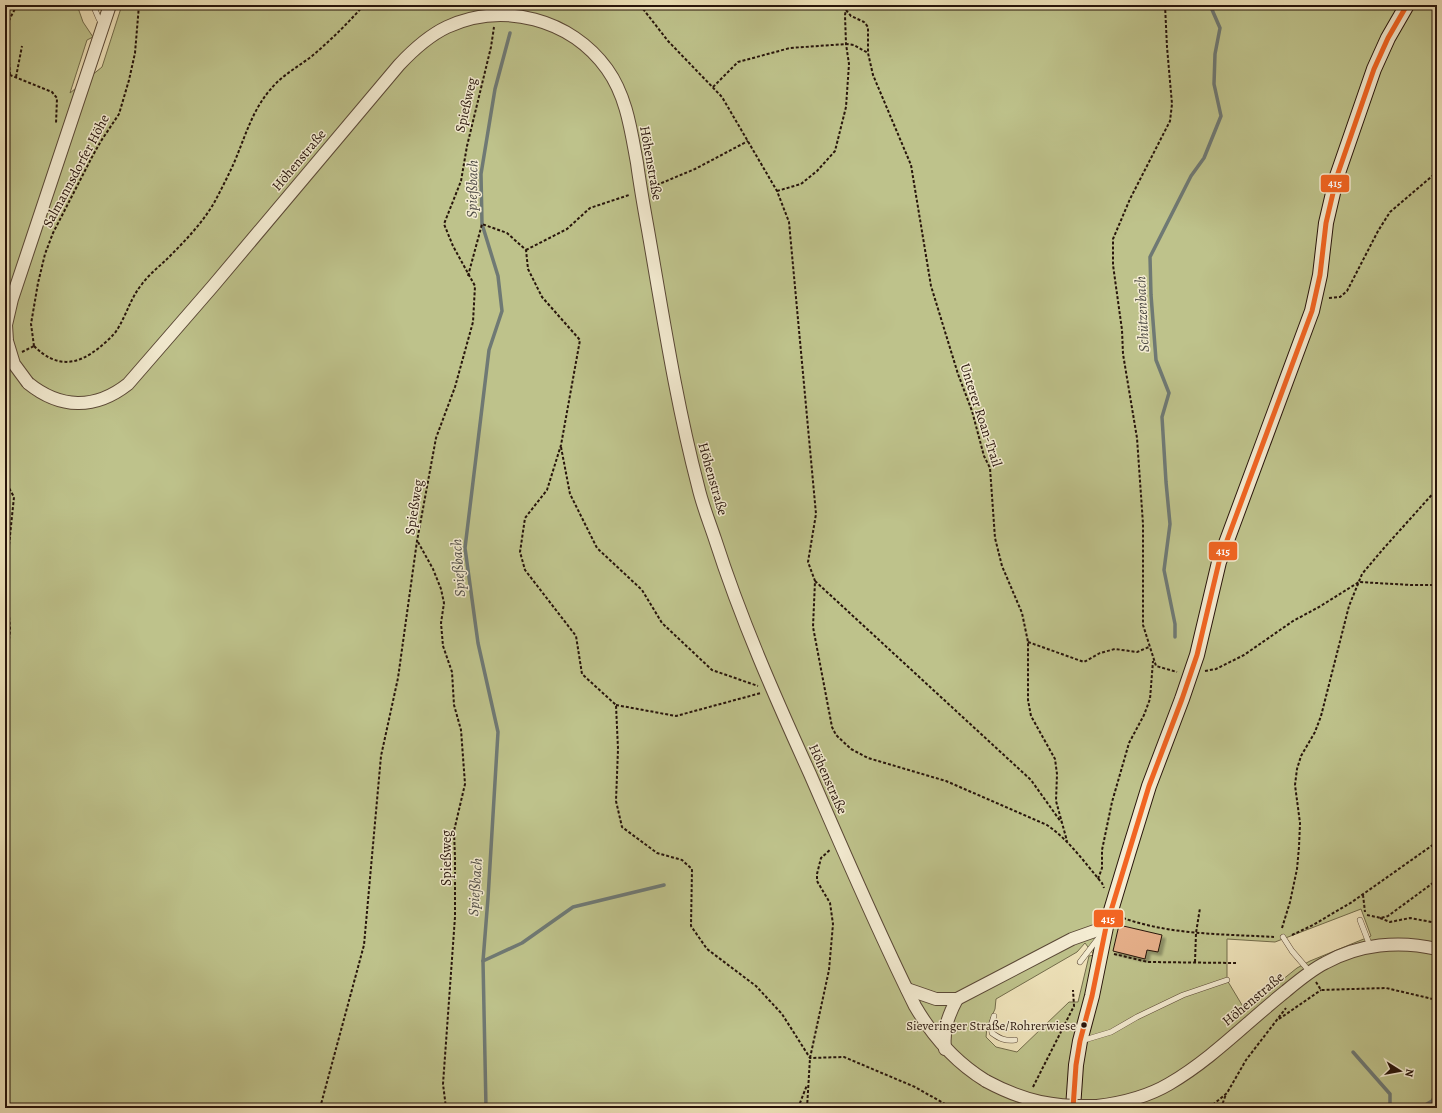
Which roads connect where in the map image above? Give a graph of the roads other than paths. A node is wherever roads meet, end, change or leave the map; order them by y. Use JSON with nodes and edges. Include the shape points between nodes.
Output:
{"nodes":[{"id":1,"x":93,"y":5,"type":"edge"},
{"id":2,"x":110,"y":5,"type":"edge"},
{"id":3,"x":1407,"y":5,"type":"edge"},
{"id":4,"x":104,"y":26,"type":"junction"},
{"id":5,"x":1360,"y":920,"type":"dead end"},
{"id":6,"x":1106,"y":927,"type":"junction"},
{"id":7,"x":1284,"y":937,"type":"road end"},
{"id":8,"x":1370,"y":947,"type":"junction"},
{"id":9,"x":1437,"y":949,"type":"edge"},
{"id":10,"x":1080,"y":962,"type":"dead end"},
{"id":11,"x":1310,"y":972,"type":"junction"},
{"id":12,"x":1227,"y":980,"type":"dead end"},
{"id":13,"x":907,"y":989,"type":"junction"},
{"id":14,"x":957,"y":1000,"type":"junction"},
{"id":15,"x":994,"y":1016,"type":"dead end"},
{"id":16,"x":1015,"y":1040,"type":"dead end"},
{"id":17,"x":1080,"y":1041,"type":"junction"},
{"id":18,"x":945,"y":1049,"type":"junction"},
{"id":19,"x":1073,"y":1108,"type":"edge"}],
"edges":[{"from":1,"to":4,"type":"lane"},
{"from":2,"to":4,"type":"street"},
{"from":3,"to":6,"type":"main road","via":[[1374,69],[1337,176],[1326,222],[1316,296],[1307,328],[1219,562],[1191,673],[1140,813]]},
{"from":4,"to":13,"type":"street","name":"Höhenstraße","bridge":true,"via":[[12,299],[6,325],[6,342],[14,364],[28,383],[47,396],[72,403],[98,401],[111,396],[135,378],[384,83],[414,50],[430,37],[446,27],[472,18],[494,15],[522,16],[555,26],[570,35],[585,45],[606,67],[625,105],[634,144],[673,375],[698,489],[730,586],[772,690]]},
{"from":5,"to":8,"type":"lane"},
{"from":6,"to":10,"type":"lane"},
{"from":6,"to":14,"type":"street","via":[[1072,938]]},
{"from":6,"to":17,"type":"main road"},
{"from":7,"to":11,"type":"lane"},
{"from":8,"to":9,"type":"street","name":"Höhenstraße","via":[[1403,944]]},
{"from":8,"to":11,"type":"street","name":"Höhenstraße","via":[[1336,957]]},
{"from":11,"to":18,"type":"street","name":"Höhenstraße","bridge":true,"via":[[1204,1060],[1161,1088],[1120,1103],[1064,1106],[1011,1094],[962,1065]]},
{"from":12,"to":17,"type":"lane","via":[[1182,996],[1111,1032]]},
{"from":13,"to":14,"type":"street","via":[[936,998]]},
{"from":13,"to":18,"type":"street","name":"Höhenstraße","via":[[922,1019]]},
{"from":14,"to":18,"type":"street","via":[[947,1020]]},
{"from":15,"to":16,"type":"lane","via":[[992,1033],[999,1039]]},
{"from":17,"to":19,"type":"main road"}]}
